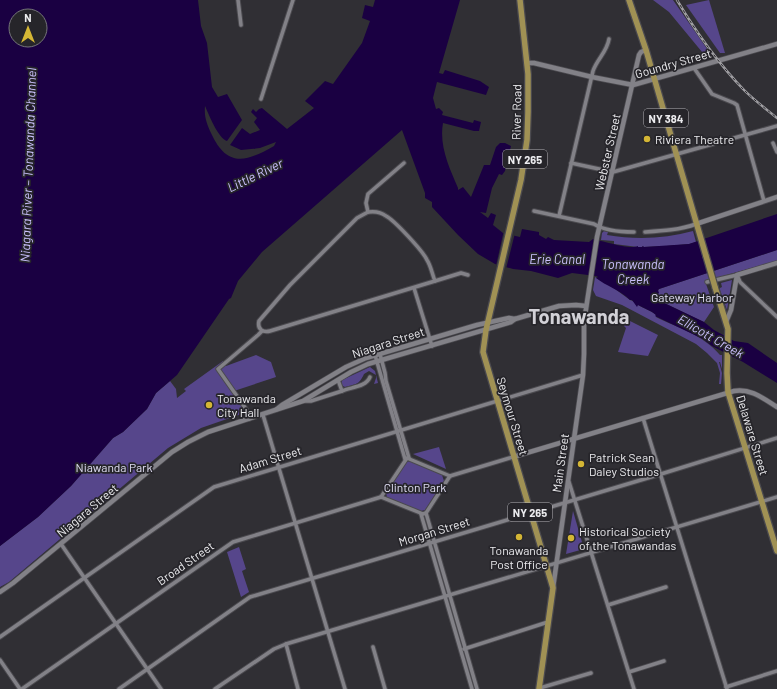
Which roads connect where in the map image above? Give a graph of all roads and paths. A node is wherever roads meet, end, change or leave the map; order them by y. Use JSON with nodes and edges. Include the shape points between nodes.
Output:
{"nodes":[{"id":1,"x":238,"y":0,"type":"edge"},
{"id":2,"x":293,"y":0,"type":"edge"},
{"id":3,"x":520,"y":0,"type":"edge"},
{"id":4,"x":629,"y":0,"type":"edge"},
{"id":5,"x":241,"y":25,"type":"dead end"},
{"id":6,"x":609,"y":40,"type":"dead end"},
{"id":7,"x":777,"y":44,"type":"edge"},
{"id":8,"x":646,"y":50,"type":"junction"},
{"id":9,"x":527,"y":63,"type":"junction"},
{"id":10,"x":694,"y":68,"type":"junction"},
{"id":11,"x":592,"y":77,"type":"junction"},
{"id":12,"x":655,"y":80,"type":"junction"},
{"id":13,"x":633,"y":85,"type":"junction"},
{"id":14,"x":262,"y":99,"type":"dead end"},
{"id":15,"x":777,"y":126,"type":"edge"},
{"id":16,"x":745,"y":135,"type":"junction"},
{"id":17,"x":773,"y":143,"type":"dead end"},
{"id":18,"x":777,"y":152,"type":"edge"},
{"id":19,"x":676,"y":154,"type":"junction"},
{"id":20,"x":404,"y":163,"type":"dead end"},
{"id":21,"x":571,"y":164,"type":"junction"},
{"id":22,"x":612,"y":172,"type":"junction"},
{"id":23,"x":777,"y":197,"type":"edge"},
{"id":24,"x":764,"y":201,"type":"junction"},
{"id":25,"x":534,"y":211,"type":"dead end"},
{"id":26,"x":368,"y":212,"type":"junction"},
{"id":27,"x":558,"y":216,"type":"junction"},
{"id":28,"x":696,"y":224,"type":"junction"},
{"id":29,"x":600,"y":228,"type":"junction"},
{"id":30,"x":634,"y":232,"type":"dead end"},
{"id":31,"x":645,"y":232,"type":"dead end"},
{"id":32,"x":506,"y":247,"type":"joint"},
{"id":33,"x":593,"y":263,"type":"joint"},
{"id":34,"x":777,"y":263,"type":"edge"},
{"id":35,"x":737,"y":274,"type":"junction"},
{"id":36,"x":468,"y":275,"type":"dead end"},
{"id":37,"x":435,"y":281,"type":"junction"},
{"id":38,"x":707,"y":282,"type":"dead end"},
{"id":39,"x":414,"y":288,"type":"junction"},
{"id":40,"x":586,"y":306,"type":"junction"},
{"id":41,"x":777,"y":317,"type":"edge"},
{"id":42,"x":515,"y":319,"type":"junction"},
{"id":43,"x":726,"y":322,"type":"junction"},
{"id":44,"x":488,"y":323,"type":"junction"},
{"id":45,"x":486,"y":330,"type":"junction"},
{"id":46,"x":262,"y":331,"type":"junction"},
{"id":47,"x":430,"y":339,"type":"junction"},
{"id":48,"x":432,"y":346,"type":"junction"},
{"id":49,"x":378,"y":354,"type":"junction"},
{"id":50,"x":380,"y":361,"type":"junction"},
{"id":51,"x":582,"y":375,"type":"junction"},
{"id":52,"x":370,"y":377,"type":"dead end"},
{"id":53,"x":338,"y":380,"type":"junction"},
{"id":54,"x":342,"y":391,"type":"junction"},
{"id":55,"x":728,"y":392,"type":"junction"},
{"id":56,"x":303,"y":401,"type":"junction"},
{"id":57,"x":497,"y":402,"type":"junction"},
{"id":58,"x":777,"y":407,"type":"edge"},
{"id":59,"x":277,"y":410,"type":"junction"},
{"id":60,"x":263,"y":414,"type":"junction"},
{"id":61,"x":643,"y":418,"type":"junction"},
{"id":62,"x":249,"y":419,"type":"junction"},
{"id":63,"x":399,"y":431,"type":"junction"},
{"id":64,"x":777,"y":438,"type":"edge"},
{"id":65,"x":574,"y":439,"type":"junction"},
{"id":66,"x":745,"y":448,"type":"junction"},
{"id":67,"x":514,"y":457,"type":"junction"},
{"id":68,"x":407,"y":458,"type":"junction"},
{"id":69,"x":279,"y":467,"type":"junction"},
{"id":70,"x":661,"y":474,"type":"junction"},
{"id":71,"x":450,"y":476,"type":"junction"},
{"id":72,"x":568,"y":481,"type":"junction"},
{"id":73,"x":380,"y":497,"type":"junction"},
{"id":74,"x":777,"y":497,"type":"edge"},
{"id":75,"x":575,"y":500,"type":"junction"},
{"id":76,"x":762,"y":501,"type":"junction"},
{"id":77,"x":566,"y":502,"type":"junction"},
{"id":78,"x":423,"y":513,"type":"junction"},
{"id":79,"x":530,"y":513,"type":"junction"},
{"id":80,"x":296,"y":523,"type":"junction"},
{"id":81,"x":677,"y":527,"type":"junction"},
{"id":82,"x":435,"y":542,"type":"junction"},
{"id":83,"x":430,"y":543,"type":"junction"},
{"id":84,"x":62,"y":544,"type":"junction"},
{"id":85,"x":777,"y":551,"type":"edge"},
{"id":86,"x":592,"y":553,"type":"junction"},
{"id":87,"x":557,"y":563,"type":"junction"},
{"id":88,"x":546,"y":566,"type":"junction"},
{"id":89,"x":442,"y":568,"type":"junction"},
{"id":90,"x":437,"y":570,"type":"junction"},
{"id":91,"x":85,"y":577,"type":"junction"},
{"id":92,"x":312,"y":578,"type":"junction"},
{"id":93,"x":553,"y":588,"type":"junction"},
{"id":94,"x":666,"y":588,"type":"dead end"},
{"id":95,"x":0,"y":592,"type":"edge"},
{"id":96,"x":450,"y":595,"type":"junction"},
{"id":97,"x":445,"y":597,"type":"junction"},
{"id":98,"x":608,"y":605,"type":"junction"},
{"id":99,"x":458,"y":621,"type":"junction"},
{"id":100,"x":548,"y":622,"type":"junction"},
{"id":101,"x":116,"y":623,"type":"junction"},
{"id":102,"x":453,"y":623,"type":"junction"},
{"id":103,"x":328,"y":632,"type":"junction"},
{"id":104,"x":0,"y":637,"type":"edge"},
{"id":105,"x":286,"y":644,"type":"junction"},
{"id":106,"x":373,"y":647,"type":"dead end"},
{"id":107,"x":466,"y":649,"type":"junction"},
{"id":108,"x":461,"y":650,"type":"junction"},
{"id":109,"x":0,"y":660,"type":"edge"},
{"id":110,"x":664,"y":661,"type":"dead end"},
{"id":111,"x":148,"y":669,"type":"junction"},
{"id":112,"x":777,"y":671,"type":"edge"},
{"id":113,"x":629,"y":672,"type":"junction"},
{"id":114,"x":590,"y":673,"type":"dead end"},
{"id":115,"x":475,"y":679,"type":"junction"},
{"id":116,"x":470,"y":681,"type":"junction"},
{"id":117,"x":540,"y":688,"type":"edge"},
{"id":118,"x":726,"y":688,"type":"edge"},
{"id":119,"x":21,"y":689,"type":"edge"},
{"id":120,"x":119,"y":689,"type":"edge"},
{"id":121,"x":161,"y":689,"type":"edge"},
{"id":122,"x":216,"y":689,"type":"edge"},
{"id":123,"x":298,"y":689,"type":"edge"},
{"id":124,"x":345,"y":689,"type":"edge"},
{"id":125,"x":385,"y":689,"type":"edge"},
{"id":126,"x":472,"y":689,"type":"edge"},
{"id":127,"x":477,"y":689,"type":"edge"},
{"id":128,"x":634,"y":689,"type":"edge"}],
"edges":[{"from":1,"to":5,"type":"street"},
{"from":2,"to":14,"type":"street"},
{"from":3,"to":9,"type":"main road","name":"River Road","number":"NY 265"},
{"from":4,"to":8,"type":"main road","number":"NY 384"},
{"from":6,"to":11,"type":"street","via":[[607,48],[596,63]]},
{"from":7,"to":10,"type":"street","name":"Goundry Street"},
{"from":8,"to":12,"type":"main road","number":"NY 384"},
{"from":8,"to":13,"type":"street","name":"Webster Street","via":[[639,55]]},
{"from":9,"to":11,"type":"street","name":"Goundry Street"},
{"from":9,"to":32,"type":"main road","name":"River Road","number":"NY 265","via":[[527,140]]},
{"from":10,"to":12,"type":"street","name":"Goundry Street"},
{"from":10,"to":16,"type":"street","via":[[712,94],[737,106]]},
{"from":11,"to":13,"type":"street","name":"Goundry Street"},
{"from":11,"to":21,"type":"street"},
{"from":12,"to":13,"type":"street","name":"Goundry Street"},
{"from":12,"to":19,"type":"main road","number":"NY 384"},
{"from":13,"to":22,"type":"street","name":"Webster Street"},
{"from":15,"to":16,"type":"street"},
{"from":16,"to":19,"type":"street"},
{"from":16,"to":24,"type":"street"},
{"from":17,"to":18,"type":"street"},
{"from":19,"to":22,"type":"street"},
{"from":19,"to":28,"type":"main road","number":"NY 384"},
{"from":20,"to":26,"type":"street","via":[[368,194]]},
{"from":21,"to":22,"type":"street"},
{"from":21,"to":27,"type":"street"},
{"from":22,"to":29,"type":"street","name":"Webster Street"},
{"from":23,"to":24,"type":"street"},
{"from":24,"to":28,"type":"street"},
{"from":25,"to":27,"type":"street"},
{"from":26,"to":37,"type":"street","via":[[379,212],[392,220],[427,260]]},
{"from":26,"to":46,"type":"street","via":[[357,218],[290,285],[259,321]]},
{"from":27,"to":29,"type":"street","via":[[594,224]]},
{"from":28,"to":31,"type":"street"},
{"from":28,"to":43,"type":"main road","number":"NY 384","bridge":true},
{"from":29,"to":30,"type":"street"},
{"from":29,"to":33,"type":"street","name":"Webster Street"},
{"from":32,"to":44,"type":"main road","name":"Seymour Street","number":"NY 265"},
{"from":33,"to":40,"type":"street","name":"Main Street"},
{"from":34,"to":35,"type":"street"},
{"from":35,"to":38,"type":"street"},
{"from":35,"to":41,"type":"street","via":[[740,282]]},
{"from":35,"to":43,"type":"street","via":[[731,310]]},
{"from":36,"to":37,"type":"street","via":[[461,272]]},
{"from":37,"to":39,"type":"street"},
{"from":39,"to":46,"type":"street","via":[[270,331]]},
{"from":39,"to":47,"type":"street"},
{"from":40,"to":42,"type":"street","name":"Niagara Street","via":[[562,306]]},
{"from":40,"to":51,"type":"street","name":"Main Street"},
{"from":42,"to":44,"type":"street","name":"Niagara Street"},
{"from":42,"to":45,"type":"street","name":"Niagara Street"},
{"from":43,"to":55,"type":"main road","name":"Delaware Street","number":"NY 384"},
{"from":44,"to":45,"type":"main road","name":"Seymour Street","number":"NY 265"},
{"from":44,"to":47,"type":"street","name":"Niagara Street"},
{"from":45,"to":48,"type":"street","name":"Niagara Street"},
{"from":45,"to":57,"type":"main road","name":"Seymour Street","number":"NY 265","via":[[483,355]]},
{"from":46,"to":62,"type":"street","via":[[218,369],[246,409]]},
{"from":47,"to":48,"type":"street"},
{"from":47,"to":49,"type":"street","name":"Niagara Street"},
{"from":48,"to":50,"type":"street","name":"Niagara Street"},
{"from":49,"to":50,"type":"street"},
{"from":49,"to":59,"type":"street","name":"Niagara Street","via":[[346,367]]},
{"from":50,"to":53,"type":"street","name":"Niagara Street"},
{"from":50,"to":63,"type":"street"},
{"from":51,"to":57,"type":"street","name":"Adam Street"},
{"from":51,"to":65,"type":"street","name":"Main Street"},
{"from":52,"to":54,"type":"street","name":"Niagara Street","via":[[365,384]]},
{"from":53,"to":54,"type":"street"},
{"from":53,"to":56,"type":"street","name":"Niagara Street"},
{"from":54,"to":56,"type":"street","name":"Niagara Street"},
{"from":55,"to":58,"type":"street","via":[[748,391]]},
{"from":55,"to":61,"type":"street"},
{"from":55,"to":66,"type":"main road","name":"Delaware Street","number":"NY 384"},
{"from":56,"to":59,"type":"street","name":"Niagara Street"},
{"from":57,"to":63,"type":"street","name":"Adam Street"},
{"from":57,"to":67,"type":"main road","name":"Seymour Street","number":"NY 265"},
{"from":59,"to":60,"type":"street","name":"Niagara Street"},
{"from":60,"to":62,"type":"street","name":"Niagara Street"},
{"from":60,"to":69,"type":"street"},
{"from":61,"to":65,"type":"street"},
{"from":61,"to":70,"type":"street"},
{"from":62,"to":84,"type":"street","name":"Niagara Street","via":[[206,433],[172,452]]},
{"from":63,"to":68,"type":"street"},
{"from":63,"to":69,"type":"street","name":"Adam Street"},
{"from":64,"to":66,"type":"street","name":"Morgan Street"},
{"from":65,"to":67,"type":"street"},
{"from":65,"to":72,"type":"street","name":"Main Street"},
{"from":66,"to":70,"type":"street","name":"Morgan Street"},
{"from":66,"to":76,"type":"main road","name":"Delaware Street","number":"NY 384"},
{"from":67,"to":71,"type":"street"},
{"from":67,"to":79,"type":"main road","name":"Seymour Street","number":"NY 265"},
{"from":68,"to":71,"type":"street"},
{"from":68,"to":73,"type":"street"},
{"from":69,"to":80,"type":"street"},
{"from":69,"to":91,"type":"street","name":"Adam Street","via":[[214,487]]},
{"from":70,"to":75,"type":"street","name":"Morgan Street"},
{"from":70,"to":81,"type":"street"},
{"from":71,"to":78,"type":"street"},
{"from":72,"to":75,"type":"street"},
{"from":72,"to":77,"type":"street","name":"Main Street"},
{"from":73,"to":78,"type":"street"},
{"from":73,"to":80,"type":"street","name":"Broad Street"},
{"from":74,"to":76,"type":"street"},
{"from":75,"to":77,"type":"street","name":"Morgan Street"},
{"from":75,"to":86,"type":"street"},
{"from":76,"to":81,"type":"street"},
{"from":76,"to":85,"type":"main road","name":"Delaware Street","number":"NY 384"},
{"from":77,"to":79,"type":"street","name":"Morgan Street"},
{"from":77,"to":87,"type":"street","name":"Main Street"},
{"from":78,"to":82,"type":"street"},
{"from":78,"to":83,"type":"street"},
{"from":79,"to":82,"type":"street","name":"Morgan Street"},
{"from":79,"to":88,"type":"main road","name":"Seymour Street","number":"NY 265"},
{"from":80,"to":92,"type":"street"},
{"from":80,"to":101,"type":"street","name":"Broad Street","via":[[225,546]]},
{"from":81,"to":86,"type":"street"},
{"from":81,"to":118,"type":"street"},
{"from":82,"to":83,"type":"street","name":"Morgan Street"},
{"from":82,"to":89,"type":"street"},
{"from":83,"to":90,"type":"street"},
{"from":83,"to":92,"type":"street","name":"Morgan Street"},
{"from":84,"to":91,"type":"street"},
{"from":84,"to":95,"type":"street","name":"Niagara Street"},
{"from":86,"to":87,"type":"street"},
{"from":86,"to":98,"type":"street"},
{"from":87,"to":88,"type":"street"},
{"from":87,"to":93,"type":"street","name":"Main Street"},
{"from":88,"to":93,"type":"main road","name":"Seymour Street","number":"NY 265"},
{"from":88,"to":96,"type":"street"},
{"from":89,"to":90,"type":"street"},
{"from":89,"to":96,"type":"street"},
{"from":90,"to":97,"type":"street"},
{"from":91,"to":101,"type":"street"},
{"from":91,"to":104,"type":"street","name":"Adam Street"},
{"from":92,"to":103,"type":"street"},
{"from":92,"to":111,"type":"street","name":"Morgan Street","via":[[250,597]]},
{"from":93,"to":100,"type":"main road","name":"Main Street","number":"NY 265"},
{"from":94,"to":98,"type":"street"},
{"from":96,"to":97,"type":"street"},
{"from":96,"to":99,"type":"street"},
{"from":97,"to":102,"type":"street"},
{"from":97,"to":103,"type":"street"},
{"from":98,"to":113,"type":"street"},
{"from":99,"to":102,"type":"street"},
{"from":99,"to":107,"type":"street"},
{"from":100,"to":107,"type":"street"},
{"from":100,"to":117,"type":"main road","name":"Main Street","number":"NY 265"},
{"from":101,"to":111,"type":"street"},
{"from":101,"to":119,"type":"street","name":"Broad Street"},
{"from":102,"to":108,"type":"street"},
{"from":103,"to":105,"type":"street"},
{"from":103,"to":124,"type":"street"},
{"from":105,"to":122,"type":"street","via":[[270,651]]},
{"from":105,"to":123,"type":"street"},
{"from":106,"to":125,"type":"street"},
{"from":107,"to":108,"type":"street"},
{"from":107,"to":115,"type":"street"},
{"from":108,"to":116,"type":"street"},
{"from":109,"to":119,"type":"street"},
{"from":110,"to":113,"type":"street"},
{"from":111,"to":120,"type":"street","name":"Morgan Street"},
{"from":111,"to":121,"type":"street"},
{"from":112,"to":118,"type":"street"},
{"from":113,"to":128,"type":"street"},
{"from":114,"to":117,"type":"street"},
{"from":115,"to":116,"type":"street"},
{"from":115,"to":127,"type":"street"},
{"from":116,"to":126,"type":"street"}]}
